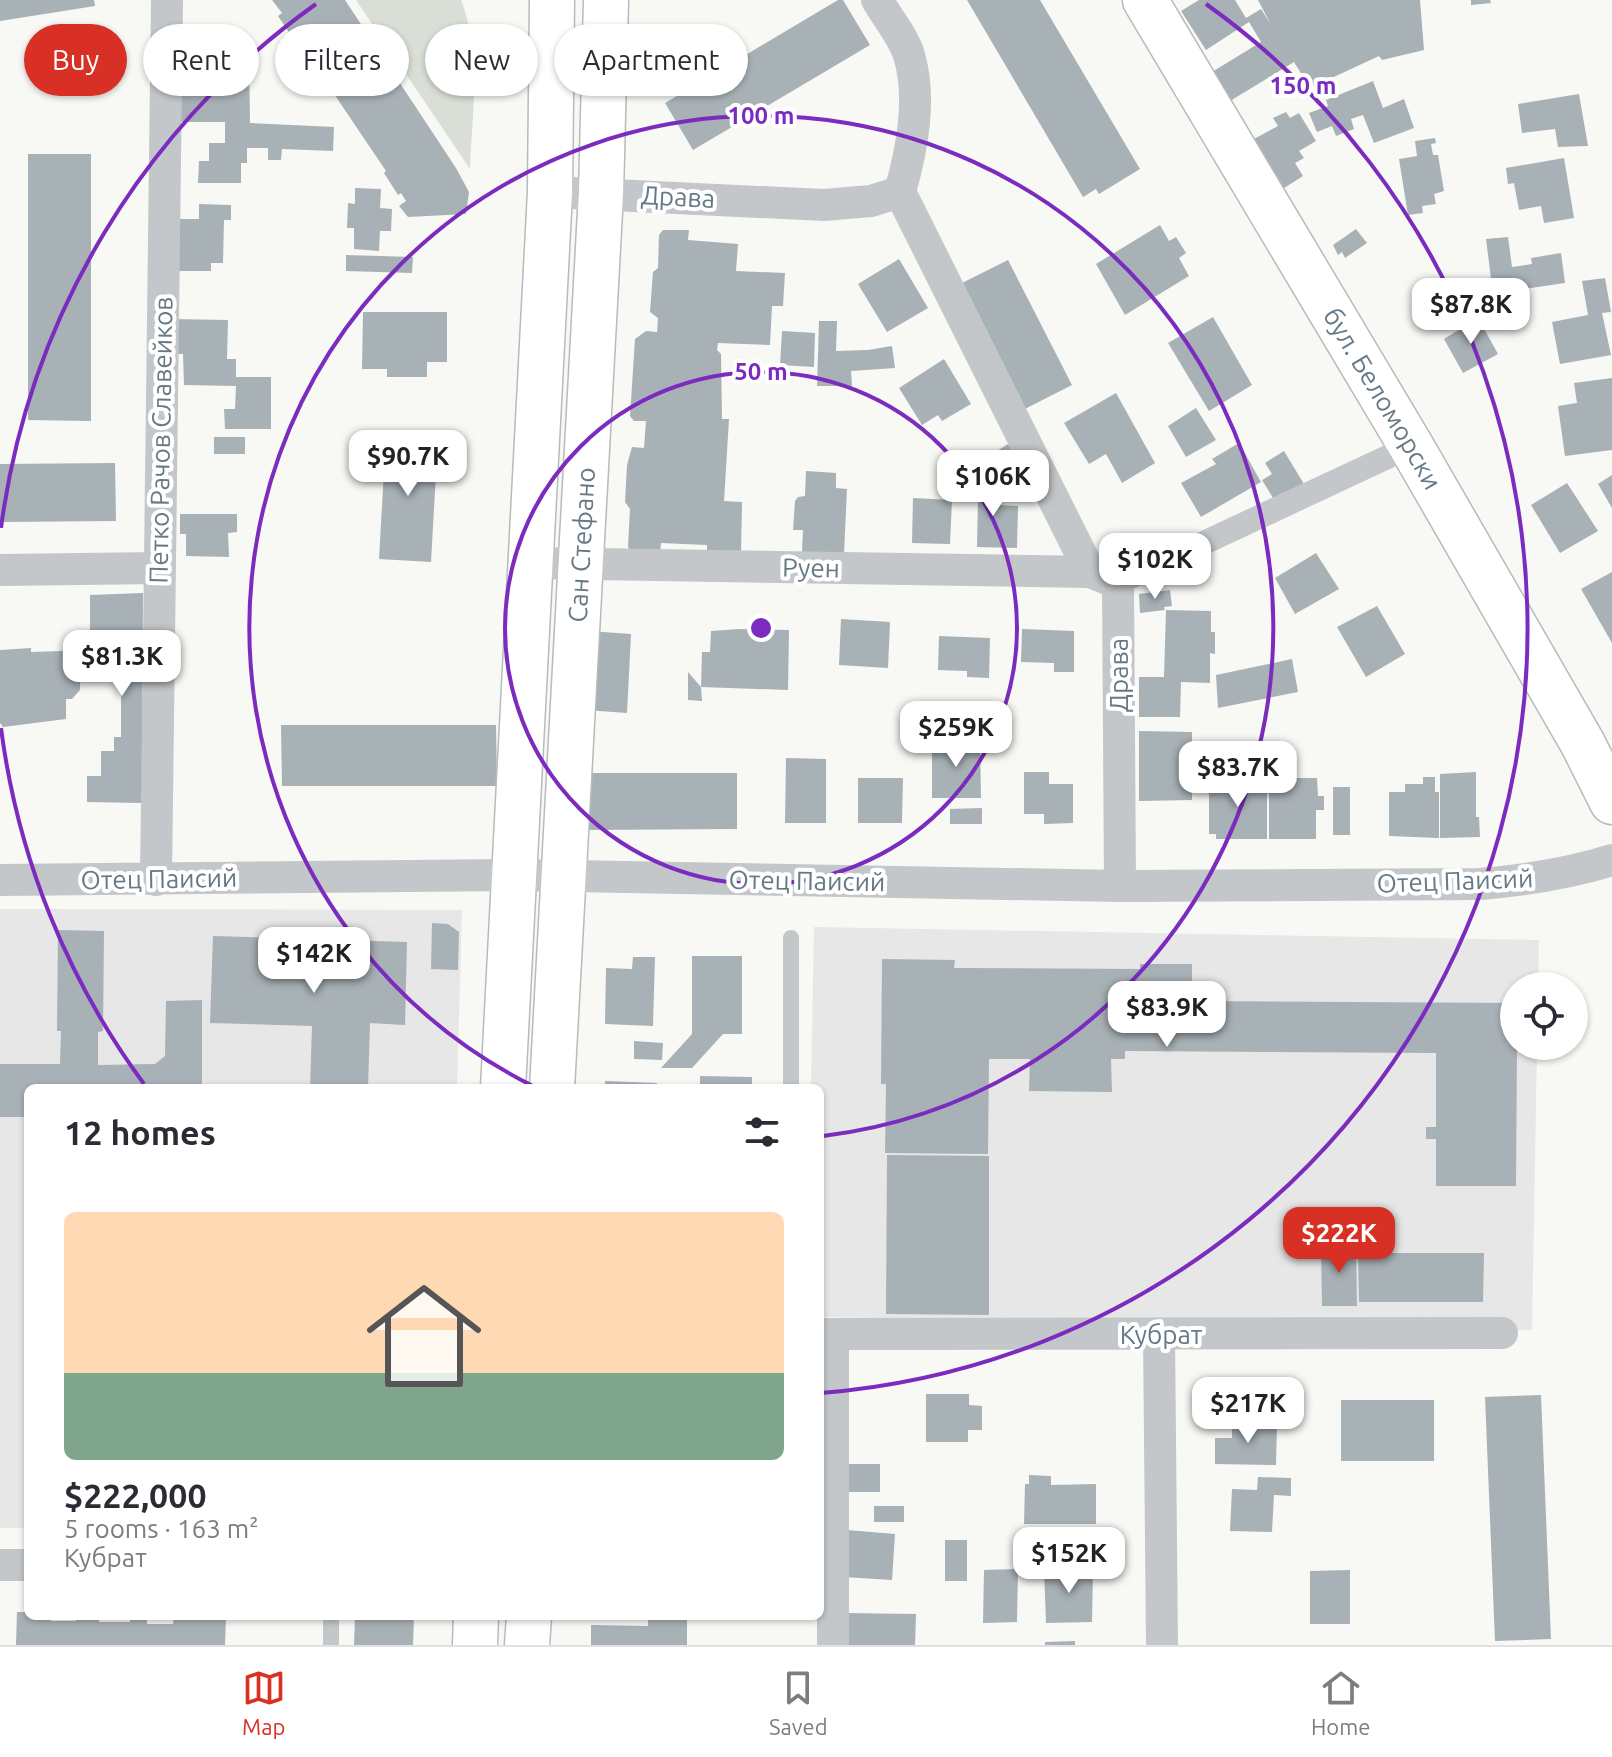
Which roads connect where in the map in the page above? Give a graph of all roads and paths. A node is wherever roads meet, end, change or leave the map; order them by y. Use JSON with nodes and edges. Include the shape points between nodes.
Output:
{"nodes":[{"id":1,"x":167,"y":0,"type":"edge"},
{"id":2,"x":552,"y":0,"type":"edge"},
{"id":3,"x":606,"y":0,"type":"edge"},
{"id":4,"x":877,"y":0,"type":"edge"},
{"id":5,"x":1145,"y":0,"type":"edge"},
{"id":6,"x":550,"y":192,"type":"junction"},
{"id":7,"x":900,"y":192,"type":"junction"},
{"id":8,"x":601,"y":193,"type":"junction"},
{"id":9,"x":1411,"y":446,"type":"junction"},
{"id":10,"x":532,"y":563,"type":"junction"},
{"id":11,"x":582,"y":565,"type":"junction"},
{"id":12,"x":160,"y":568,"type":"junction"},
{"id":13,"x":0,"y":570,"type":"edge"},
{"id":14,"x":1104,"y":577,"type":"junction"},
{"id":15,"x":1598,"y":740,"type":"edge"},
{"id":16,"x":1612,"y":802,"type":"edge"},
{"id":17,"x":1612,"y":860,"type":"edge"},
{"id":18,"x":514,"y":875,"type":"junction"},
{"id":19,"x":562,"y":876,"type":"junction"},
{"id":20,"x":0,"y":880,"type":"edge"},
{"id":21,"x":156,"y":880,"type":"junction"},
{"id":22,"x":1120,"y":886,"type":"junction"},
{"id":23,"x":791,"y":938,"type":"dead end"},
{"id":24,"x":503,"y":1084,"type":"edge"},
{"id":25,"x":552,"y":1084,"type":"edge"},
{"id":26,"x":791,"y":1084,"type":"edge"},
{"id":27,"x":1502,"y":1333,"type":"dead end"},
{"id":28,"x":826,"y":1334,"type":"edge"},
{"id":29,"x":1159,"y":1335,"type":"junction"},
{"id":30,"x":0,"y":1565,"type":"edge"},
{"id":31,"x":24,"y":1565,"type":"edge"},
{"id":32,"x":331,"y":1620,"type":"edge"},
{"id":33,"x":476,"y":1620,"type":"edge"},
{"id":34,"x":529,"y":1620,"type":"edge"},
{"id":35,"x":331,"y":1645,"type":"edge"},
{"id":36,"x":475,"y":1645,"type":"edge"},
{"id":37,"x":527,"y":1645,"type":"edge"},
{"id":38,"x":833,"y":1645,"type":"edge"},
{"id":39,"x":1162,"y":1645,"type":"edge"}],
"edges":[{"from":1,"to":12,"type":"street","name":"Петко Рачов Славейков"},
{"from":2,"to":6,"type":"main road","name":"Сан Стефано"},
{"from":3,"to":8,"type":"main road","name":"Сан Стефано"},
{"from":4,"to":7,"type":"street","via":[[909,53],[915,95]]},
{"from":5,"to":9,"type":"main road","name":"бул. Беломорски"},
{"from":6,"to":8,"type":"street","name":"Драва"},
{"from":6,"to":10,"type":"main road","name":"Сан Стефано"},
{"from":7,"to":8,"type":"street","name":"Драва","via":[[824,205]]},
{"from":7,"to":14,"type":"street","name":"Драва"},
{"from":8,"to":11,"type":"main road","name":"Сан Стефано"},
{"from":9,"to":14,"type":"street"},
{"from":9,"to":15,"type":"main road","name":"бул. Беломорски"},
{"from":10,"to":11,"type":"street","name":"Руен"},
{"from":10,"to":18,"type":"main road","name":"Сан Стефано"},
{"from":11,"to":14,"type":"street","name":"Руен"},
{"from":11,"to":19,"type":"main road","name":"Сан Стефано"},
{"from":12,"to":13,"type":"street"},
{"from":12,"to":21,"type":"street","name":"Петко Рачов Славейков"},
{"from":14,"to":22,"type":"street","name":"Драва"},
{"from":15,"to":16,"type":"main road","name":"бул. Беломорски"},
{"from":17,"to":22,"type":"street","name":"Отец Паисий","via":[[1538,879],[1480,884]]},
{"from":18,"to":19,"type":"street","name":"Отец Паисий"},
{"from":18,"to":21,"type":"street","name":"Отец Паисий"},
{"from":18,"to":24,"type":"main road","name":"Сан Стефано"},
{"from":19,"to":22,"type":"street","name":"Отец Паисий"},
{"from":19,"to":25,"type":"main road","name":"Сан Стефано"},
{"from":20,"to":21,"type":"street","name":"Отец Паисий"},
{"from":23,"to":26,"type":"lane"},
{"from":27,"to":29,"type":"street","name":"Кубрат"},
{"from":28,"to":29,"type":"street","name":"Кубрат"},
{"from":28,"to":38,"type":"street"},
{"from":29,"to":39,"type":"street"},
{"from":30,"to":31,"type":"street"},
{"from":32,"to":35,"type":"lane"},
{"from":33,"to":36,"type":"main road"},
{"from":34,"to":37,"type":"main road"}]}
